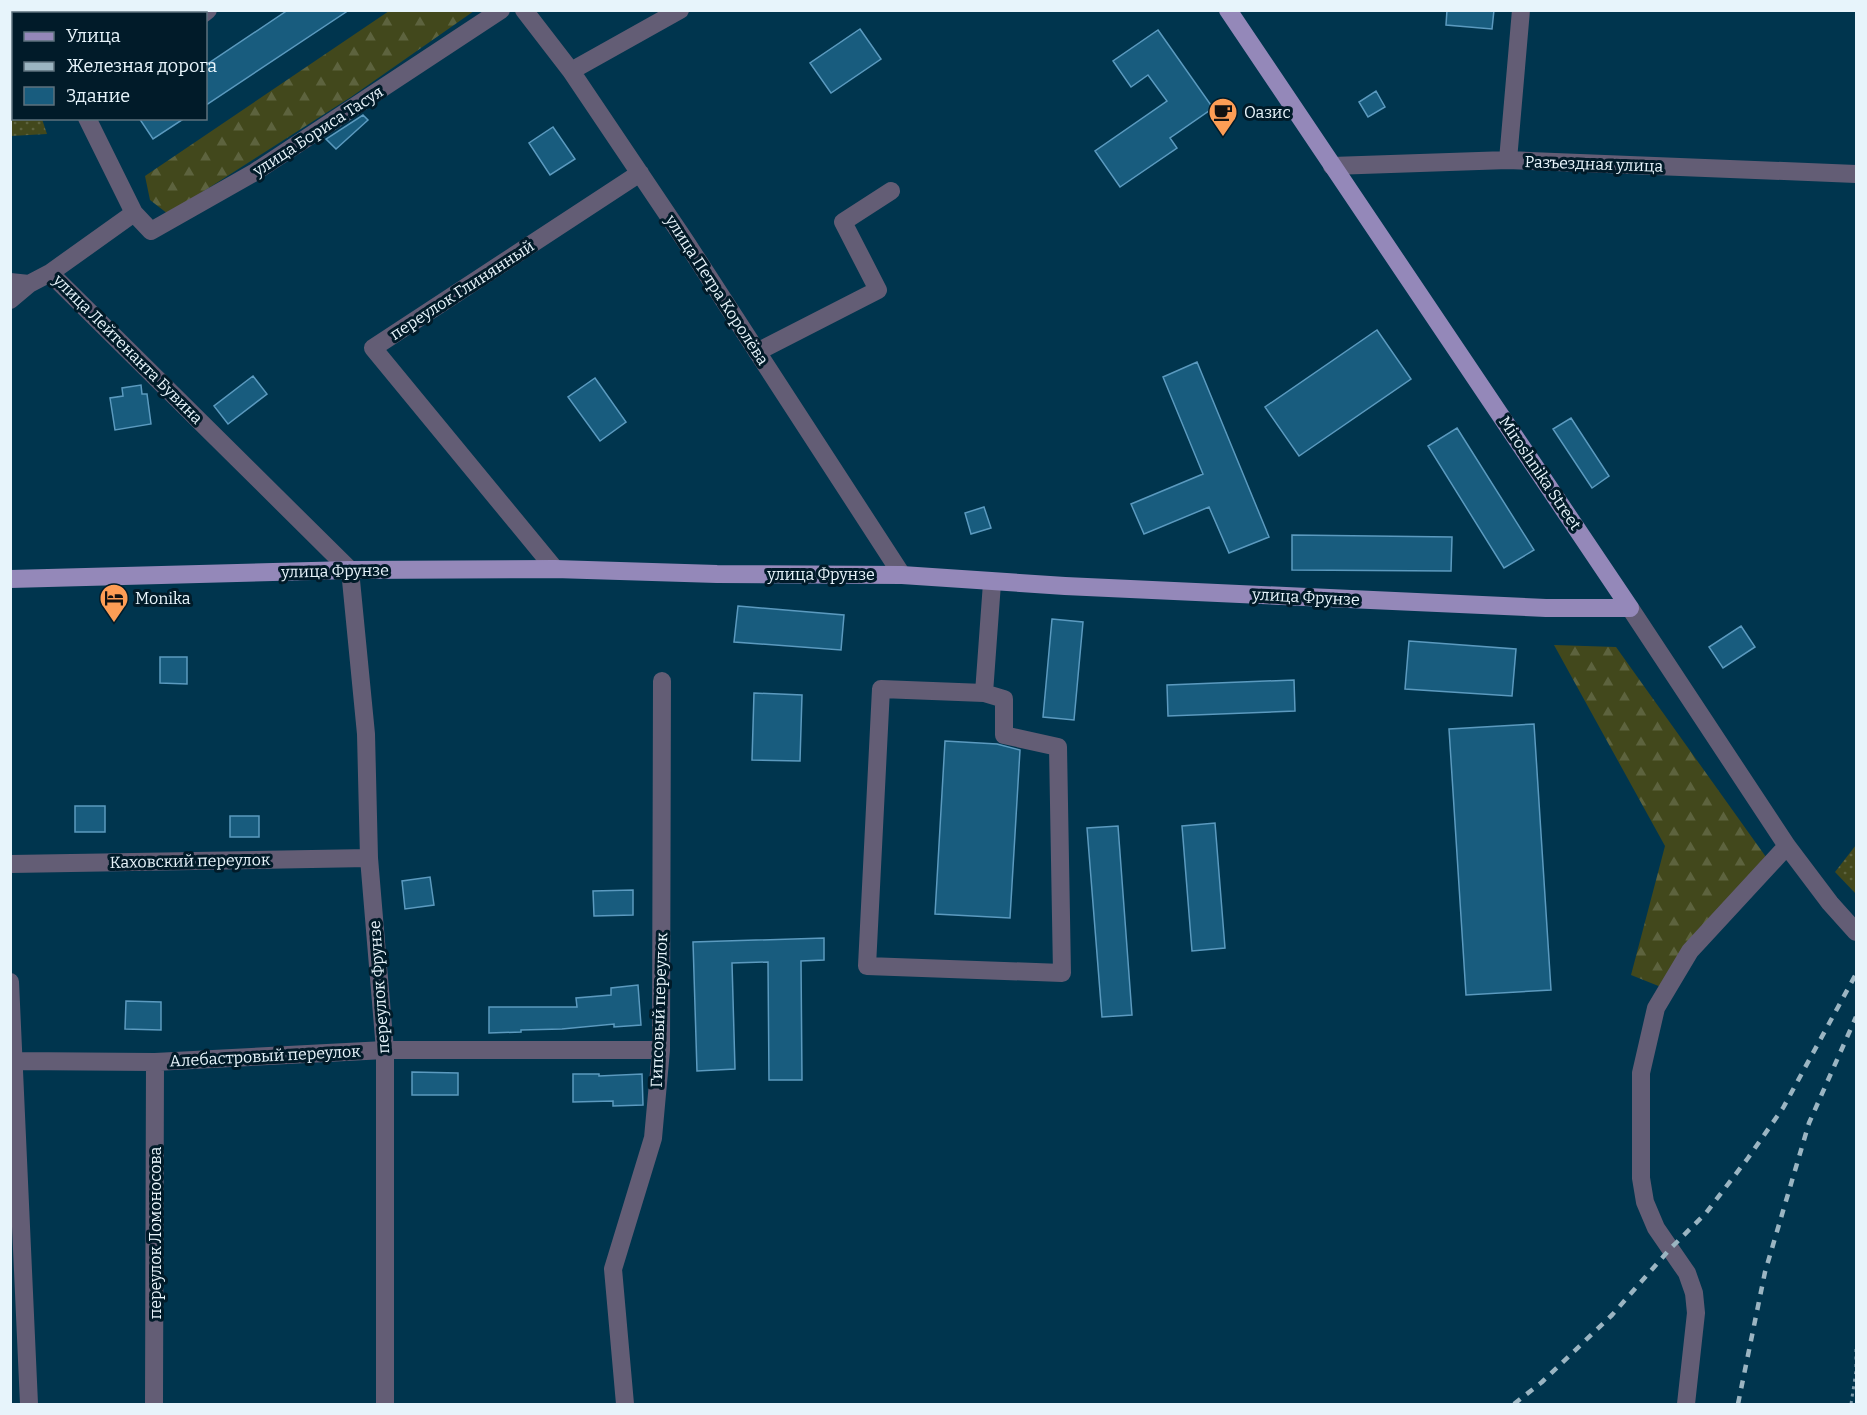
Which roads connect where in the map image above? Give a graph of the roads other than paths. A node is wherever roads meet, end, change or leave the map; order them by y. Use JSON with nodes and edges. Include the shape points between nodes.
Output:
{"nodes":[{"id":1,"x":501,"y":10,"type":"edge"},
{"id":2,"x":524,"y":10,"type":"edge"},
{"id":3,"x":680,"y":10,"type":"edge"},
{"id":4,"x":1228,"y":10,"type":"edge"},
{"id":5,"x":1521,"y":10,"type":"edge"},
{"id":6,"x":571,"y":71,"type":"junction"},
{"id":7,"x":88,"y":120,"type":"edge"},
{"id":8,"x":1508,"y":160,"type":"junction"},
{"id":9,"x":1332,"y":166,"type":"junction"},
{"id":10,"x":640,"y":173,"type":"junction"},
{"id":11,"x":1857,"y":174,"type":"edge"},
{"id":12,"x":891,"y":191,"type":"dead end"},
{"id":13,"x":134,"y":213,"type":"junction"},
{"id":14,"x":50,"y":273,"type":"junction"},
{"id":15,"x":10,"y":282,"type":"edge"},
{"id":16,"x":29,"y":284,"type":"junction"},
{"id":17,"x":10,"y":300,"type":"edge"},
{"id":18,"x":758,"y":352,"type":"junction"},
{"id":19,"x":555,"y":569,"type":"junction"},
{"id":20,"x":351,"y":570,"type":"junction"},
{"id":21,"x":902,"y":575,"type":"junction"},
{"id":22,"x":10,"y":579,"type":"edge"},
{"id":23,"x":992,"y":583,"type":"junction"},
{"id":24,"x":1630,"y":608,"type":"junction"},
{"id":25,"x":662,"y":681,"type":"dead end"},
{"id":26,"x":984,"y":693,"type":"junction"},
{"id":27,"x":1787,"y":846,"type":"junction"},
{"id":28,"x":369,"y":858,"type":"junction"},
{"id":29,"x":10,"y":864,"type":"edge"},
{"id":30,"x":1857,"y":932,"type":"edge"},
{"id":31,"x":10,"y":982,"type":"edge"},
{"id":32,"x":385,"y":1050,"type":"junction"},
{"id":33,"x":661,"y":1050,"type":"junction"},
{"id":34,"x":13,"y":1061,"type":"junction"},
{"id":35,"x":155,"y":1062,"type":"junction"},
{"id":36,"x":29,"y":1404,"type":"edge"},
{"id":37,"x":154,"y":1404,"type":"edge"},
{"id":38,"x":385,"y":1404,"type":"edge"},
{"id":39,"x":625,"y":1404,"type":"edge"},
{"id":40,"x":1686,"y":1404,"type":"edge"}],
"edges":[{"from":1,"to":13,"type":"street","name":"улица Бориса Тасуя","via":[[255,172],[151,231]]},
{"from":2,"to":6,"type":"street","name":"улица Петра Королёва"},
{"from":3,"to":6,"type":"street"},
{"from":4,"to":9,"type":"main road","name":"Miroshnika Street"},
{"from":5,"to":8,"type":"street"},
{"from":6,"to":10,"type":"street","name":"улица Петра Королёва"},
{"from":7,"to":13,"type":"street"},
{"from":8,"to":9,"type":"street","name":"Разъездная улица"},
{"from":8,"to":11,"type":"street","name":"Разъездная улица"},
{"from":9,"to":24,"type":"main road","name":"Miroshnika Street"},
{"from":10,"to":18,"type":"street","name":"улица Петра Королёва"},
{"from":10,"to":19,"type":"street","name":"переулок Глинянный","via":[[373,348]]},
{"from":12,"to":18,"type":"street","via":[[843,222],[878,290]]},
{"from":13,"to":14,"type":"street","name":"улица Лейтенанта Бувина"},
{"from":14,"to":16,"type":"street"},
{"from":14,"to":20,"type":"street","name":"улица Лейтенанта Бувина"},
{"from":15,"to":16,"type":"street"},
{"from":16,"to":17,"type":"street"},
{"from":18,"to":21,"type":"street","name":"улица Петра Королёва"},
{"from":19,"to":20,"type":"main road","name":"улица Фрунзе"},
{"from":19,"to":21,"type":"main road","name":"улица Фрунзе"},
{"from":20,"to":22,"type":"main road","name":"улица Фрунзе"},
{"from":20,"to":28,"type":"street","name":"переулок Фрунзе","via":[[366,734]]},
{"from":21,"to":23,"type":"main road","name":"улица Фрунзе"},
{"from":23,"to":24,"type":"main road","name":"улица Фрунзе","via":[[1546,608]]},
{"from":23,"to":26,"type":"street"},
{"from":24,"to":27,"type":"street","name":"Miroshnika Street"},
{"from":25,"to":33,"type":"street","name":"Гипсовый переулок"},
{"from":26,"to":26,"type":"street","via":[[881,689],[867,966],[1062,973],[1058,747],[1004,735],[1004,699]]},
{"from":27,"to":30,"type":"street","name":"Miroshnika Street"},
{"from":27,"to":40,"type":"street","via":[[1690,951],[1656,1008],[1641,1073],[1641,1178],[1645,1202],[1656,1228],[1687,1273],[1694,1293],[1696,1313]]},
{"from":28,"to":29,"type":"street","name":"Каховский переулок"},
{"from":28,"to":32,"type":"street","name":"переулок Фрунзе"},
{"from":31,"to":34,"type":"street"},
{"from":32,"to":33,"type":"street","name":"Алебастровый переулок"},
{"from":32,"to":35,"type":"street","name":"Алебастровый переулок"},
{"from":32,"to":38,"type":"street","name":"переулок Фрунзе"},
{"from":33,"to":39,"type":"street","name":"Гипсовый переулок","via":[[653,1138],[613,1269]]},
{"from":34,"to":35,"type":"street","name":"Алебастровый переулок"},
{"from":34,"to":36,"type":"street"},
{"from":35,"to":37,"type":"street","name":"переулок Ломоносова"}]}
